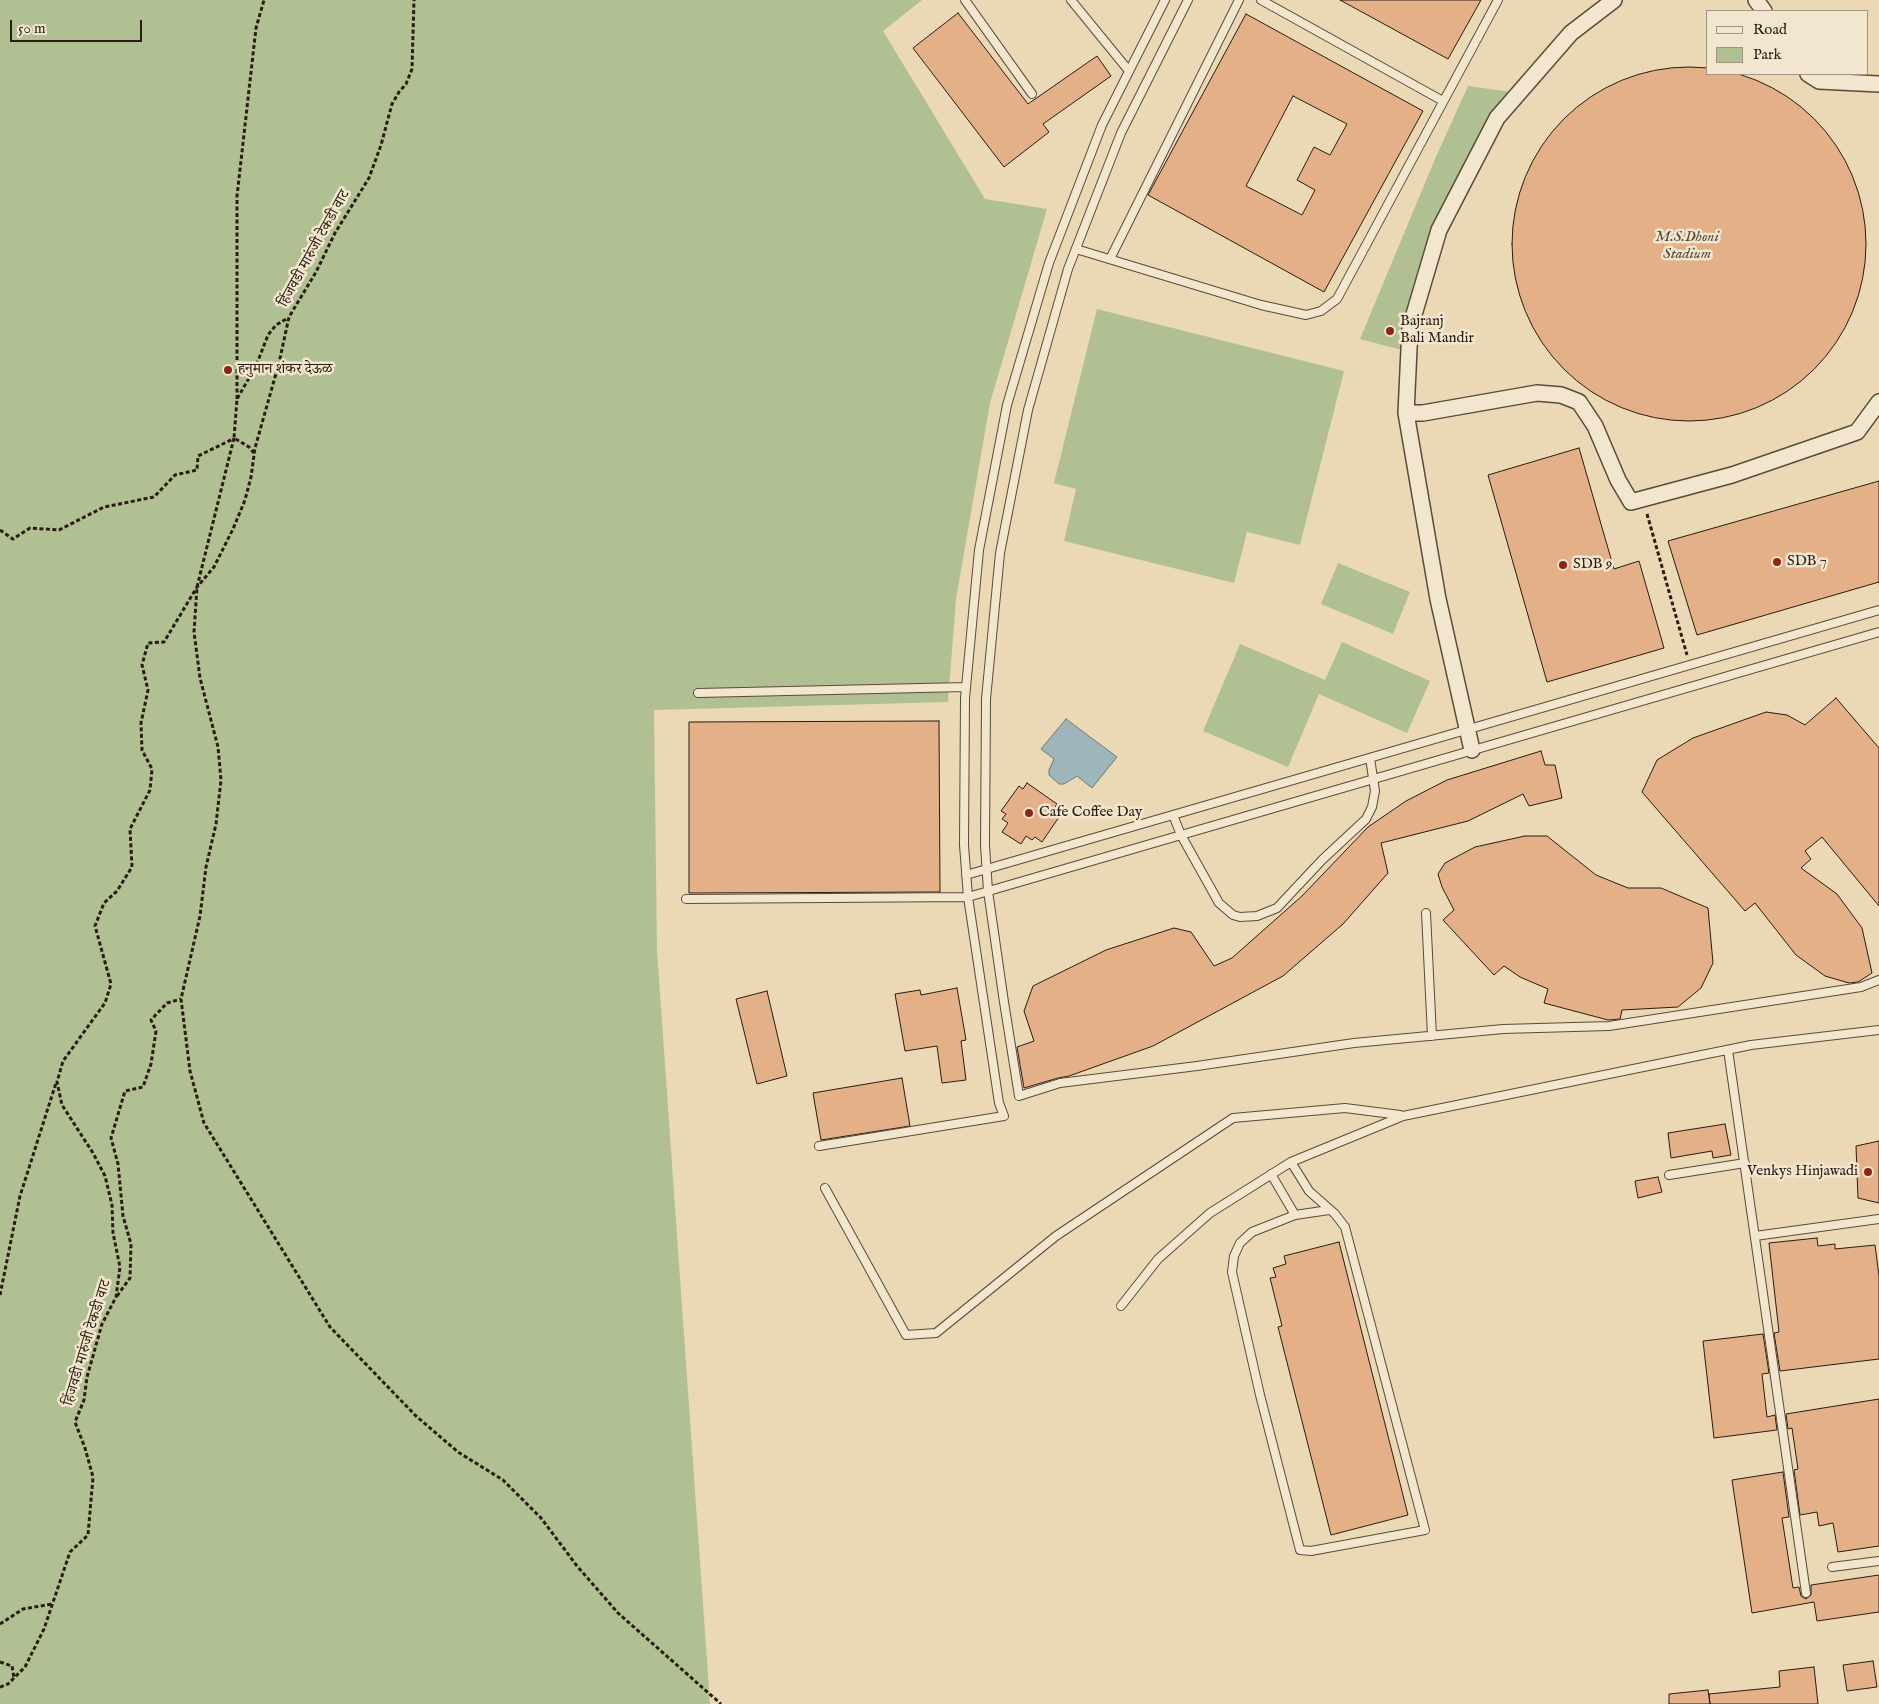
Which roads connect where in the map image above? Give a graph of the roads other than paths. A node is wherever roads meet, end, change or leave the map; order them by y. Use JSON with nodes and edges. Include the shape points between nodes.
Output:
{"nodes":[{"id":1,"x":965,"y":0,"type":"edge"},
{"id":2,"x":1071,"y":0,"type":"edge"},
{"id":3,"x":1165,"y":0,"type":"edge"},
{"id":4,"x":1188,"y":0,"type":"edge"},
{"id":5,"x":1239,"y":0,"type":"edge"},
{"id":6,"x":1261,"y":0,"type":"edge"},
{"id":7,"x":1498,"y":0,"type":"edge"},
{"id":8,"x":1614,"y":0,"type":"edge"},
{"id":9,"x":1129,"y":71,"type":"junction"},
{"id":10,"x":1810,"y":75,"type":"edge"},
{"id":11,"x":1879,"y":84,"type":"edge"},
{"id":12,"x":1032,"y":94,"type":"dead end"},
{"id":13,"x":1443,"y":101,"type":"junction"},
{"id":14,"x":1076,"y":249,"type":"junction"},
{"id":15,"x":1110,"y":259,"type":"junction"},
{"id":16,"x":1879,"y":402,"type":"edge"},
{"id":17,"x":1406,"y":413,"type":"junction"},
{"id":18,"x":1879,"y":610,"type":"edge"},
{"id":19,"x":1879,"y":632,"type":"edge"},
{"id":20,"x":966,"y":687,"type":"junction"},
{"id":21,"x":698,"y":693,"type":"dead end"},
{"id":22,"x":1467,"y":730,"type":"junction"},
{"id":23,"x":1472,"y":750,"type":"junction"},
{"id":24,"x":1370,"y":758,"type":"junction"},
{"id":25,"x":1373,"y":779,"type":"junction"},
{"id":26,"x":1173,"y":815,"type":"junction"},
{"id":27,"x":1180,"y":835,"type":"junction"},
{"id":28,"x":986,"y":869,"type":"junction"},
{"id":29,"x":966,"y":875,"type":"junction"},
{"id":30,"x":988,"y":891,"type":"junction"},
{"id":31,"x":968,"y":897,"type":"junction"},
{"id":32,"x":686,"y":899,"type":"dead end"},
{"id":33,"x":1426,"y":913,"type":"dead end"},
{"id":34,"x":1879,"y":980,"type":"edge"},
{"id":35,"x":1879,"y":1030,"type":"edge"},
{"id":36,"x":1432,"y":1036,"type":"junction"},
{"id":37,"x":1728,"y":1050,"type":"junction"},
{"id":38,"x":1402,"y":1116,"type":"junction"},
{"id":39,"x":819,"y":1146,"type":"dead end"},
{"id":40,"x":1291,"y":1162,"type":"junction"},
{"id":41,"x":1745,"y":1163,"type":"junction"},
{"id":42,"x":1271,"y":1174,"type":"junction"},
{"id":43,"x":1669,"y":1175,"type":"dead end"},
{"id":44,"x":826,"y":1188,"type":"dead end"},
{"id":45,"x":1330,"y":1210,"type":"junction"},
{"id":46,"x":1295,"y":1215,"type":"junction"},
{"id":47,"x":1879,"y":1219,"type":"edge"},
{"id":48,"x":1755,"y":1236,"type":"junction"},
{"id":49,"x":1121,"y":1306,"type":"dead end"},
{"id":50,"x":1879,"y":1561,"type":"edge"},
{"id":51,"x":1832,"y":1567,"type":"dead end"},
{"id":52,"x":1806,"y":1593,"type":"dead end"}],
"edges":[{"from":1,"to":12,"type":"lane"},
{"from":2,"to":9,"type":"lane"},
{"from":3,"to":9,"type":"lane"},
{"from":4,"to":14,"type":"lane","via":[[1122,133]]},
{"from":5,"to":15,"type":"lane"},
{"from":6,"to":13,"type":"lane"},
{"from":7,"to":13,"type":"lane"},
{"from":8,"to":17,"type":"street","via":[[1571,33],[1496,118],[1439,230],[1410,328]]},
{"from":9,"to":20,"type":"lane","via":[[1102,125],[1049,263],[1007,405],[980,550]]},
{"from":10,"to":11,"type":"street","via":[[1819,81]]},
{"from":13,"to":15,"type":"lane","via":[[1337,299],[1321,311],[1306,314],[1277,309]]},
{"from":14,"to":15,"type":"lane"},
{"from":14,"to":28,"type":"lane","via":[[1028,410],[1000,553],[986,699]]},
{"from":16,"to":17,"type":"street","via":[[1857,432],[1732,475],[1631,502],[1595,426],[1579,402],[1537,392],[1423,413]]},
{"from":17,"to":22,"type":"street","via":[[1438,599]]},
{"from":18,"to":22,"type":"lane"},
{"from":19,"to":23,"type":"lane"},
{"from":20,"to":21,"type":"lane"},
{"from":20,"to":29,"type":"lane"},
{"from":22,"to":23,"type":"street"},
{"from":22,"to":24,"type":"lane"},
{"from":23,"to":25,"type":"lane"},
{"from":24,"to":25,"type":"lane"},
{"from":24,"to":26,"type":"lane"},
{"from":25,"to":27,"type":"lane"},
{"from":25,"to":27,"type":"lane","via":[[1375,791],[1366,820],[1277,908],[1257,916],[1240,917],[1227,912]]},
{"from":26,"to":27,"type":"lane"},
{"from":26,"to":28,"type":"lane"},
{"from":27,"to":30,"type":"lane"},
{"from":28,"to":29,"type":"lane"},
{"from":28,"to":30,"type":"lane"},
{"from":29,"to":31,"type":"lane"},
{"from":30,"to":31,"type":"lane"},
{"from":30,"to":36,"type":"lane","via":[[1019,1096],[1060,1083],[1354,1043]]},
{"from":31,"to":32,"type":"lane"},
{"from":31,"to":39,"type":"lane","via":[[999,1103],[1004,1116]]},
{"from":33,"to":36,"type":"lane"},
{"from":34,"to":36,"type":"lane","via":[[1861,987],[1609,1026],[1502,1029]]},
{"from":35,"to":37,"type":"lane"},
{"from":37,"to":38,"type":"lane"},
{"from":37,"to":41,"type":"lane"},
{"from":38,"to":40,"type":"lane"},
{"from":38,"to":44,"type":"lane","via":[[1345,1108],[1233,1118],[1056,1236],[936,1333],[906,1335]]},
{"from":40,"to":42,"type":"lane"},
{"from":40,"to":45,"type":"lane","via":[[1309,1191]]},
{"from":41,"to":43,"type":"lane"},
{"from":41,"to":48,"type":"lane"},
{"from":42,"to":46,"type":"lane"},
{"from":42,"to":49,"type":"lane","via":[[1210,1213],[1158,1259]]},
{"from":45,"to":46,"type":"lane"},
{"from":45,"to":46,"type":"lane","via":[[1345,1227],[1425,1530],[1311,1551],[1300,1550],[1232,1272],[1240,1243],[1252,1232]]},
{"from":47,"to":48,"type":"lane"},
{"from":48,"to":52,"type":"lane"},
{"from":50,"to":51,"type":"lane"}]}
